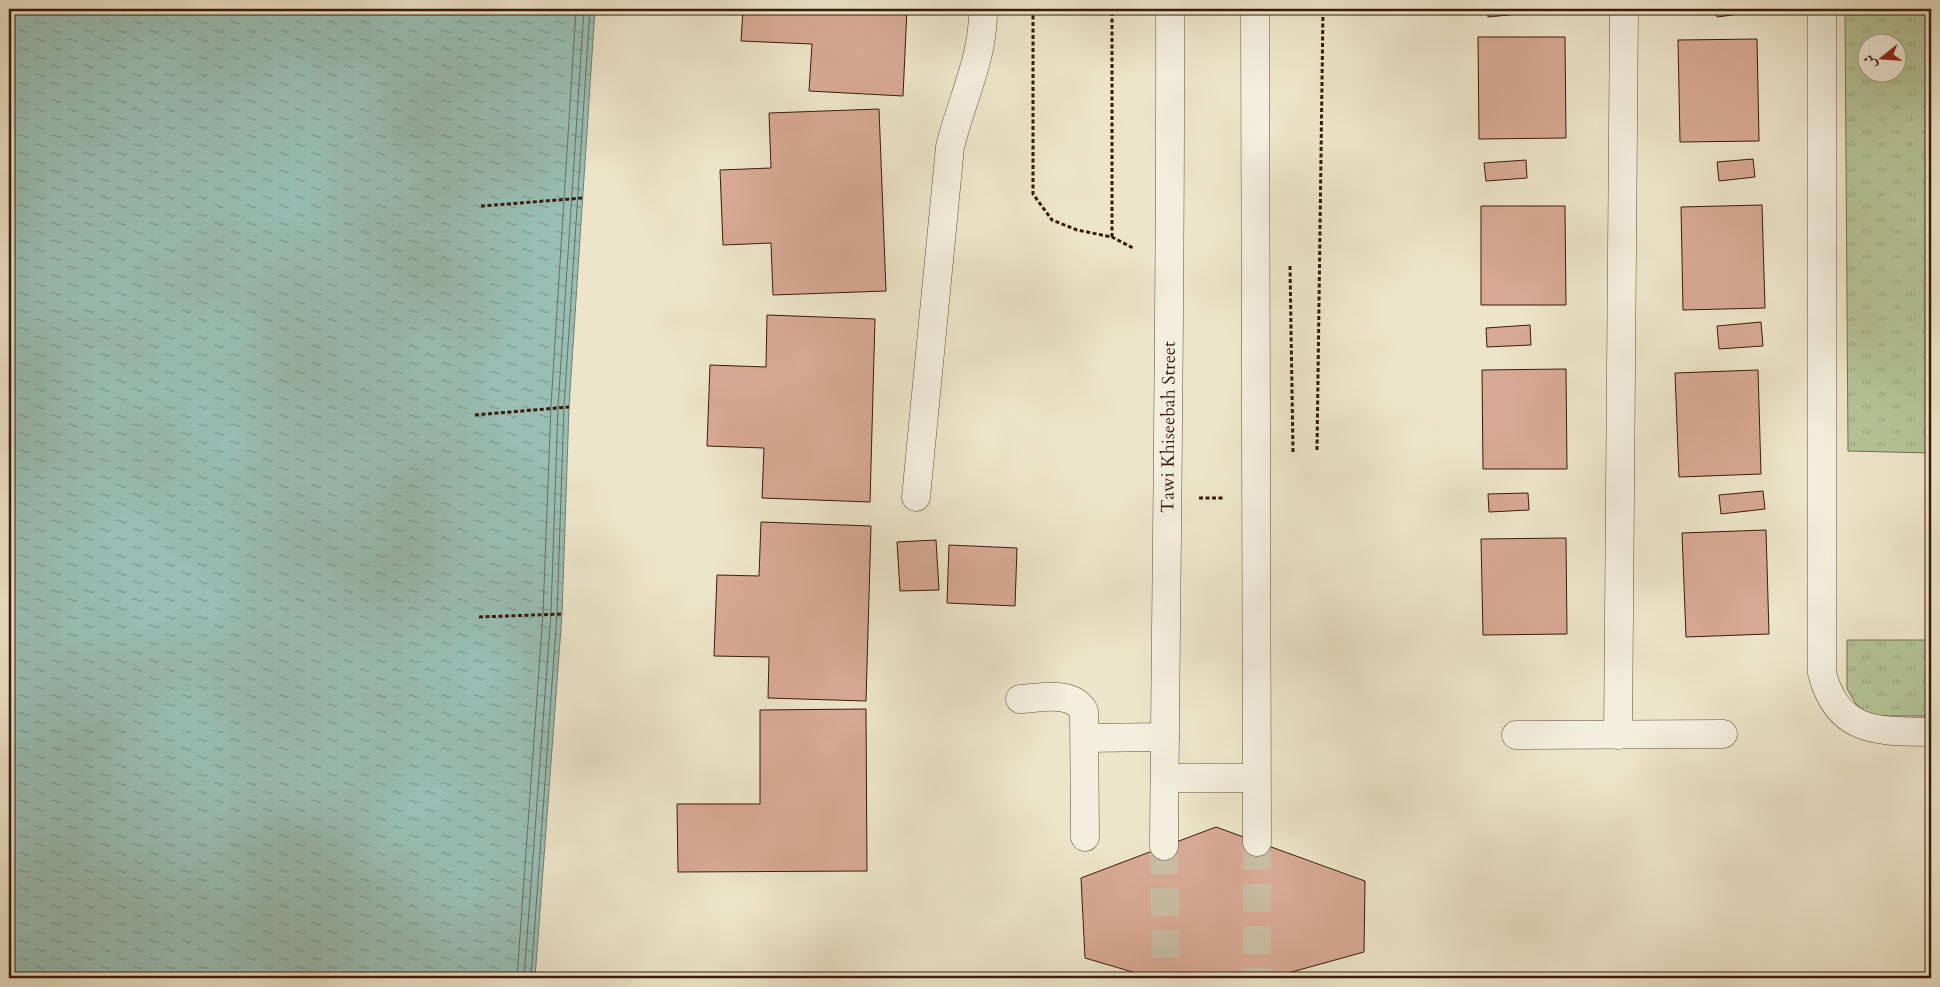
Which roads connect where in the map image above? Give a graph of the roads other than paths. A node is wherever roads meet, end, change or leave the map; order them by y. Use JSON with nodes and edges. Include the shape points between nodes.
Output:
{"nodes":[{"id":1,"x":983,"y":9,"type":"edge"},
{"id":2,"x":1170,"y":9,"type":"edge"},
{"id":3,"x":1255,"y":9,"type":"edge"},
{"id":4,"x":1624,"y":9,"type":"edge"},
{"id":5,"x":1822,"y":9,"type":"edge"},
{"id":6,"x":916,"y":497,"type":"dead end"},
{"id":7,"x":1020,"y":699,"type":"dead end"},
{"id":8,"x":1931,"y":732,"type":"edge"},
{"id":9,"x":1723,"y":734,"type":"dead end"},
{"id":10,"x":1516,"y":735,"type":"dead end"},
{"id":11,"x":1618,"y":735,"type":"junction"},
{"id":12,"x":1165,"y":736,"type":"junction"},
{"id":13,"x":1085,"y":738,"type":"junction"},
{"id":14,"x":1164,"y":778,"type":"junction"},
{"id":15,"x":1256,"y":778,"type":"junction"},
{"id":16,"x":1085,"y":837,"type":"dead end"},
{"id":17,"x":1257,"y":842,"type":"tunnel mouth"},
{"id":18,"x":1164,"y":846,"type":"tunnel mouth"}],
"edges":[{"from":1,"to":6,"type":"street","via":[[978,54],[950,147]]},
{"from":2,"to":12,"type":"street","name":"Tawi Khiseebah Street","via":[[1171,248]]},
{"from":3,"to":15,"type":"street"},
{"from":4,"to":11,"type":"street"},
{"from":5,"to":8,"type":"street","via":[[1822,673],[1832,700],[1851,720],[1878,731]]},
{"from":7,"to":13,"type":"street","via":[[1075,699],[1084,711]]},
{"from":9,"to":11,"type":"street"},
{"from":10,"to":11,"type":"street"},
{"from":12,"to":13,"type":"street"},
{"from":12,"to":14,"type":"street","name":"Tawi Khiseebah Street"},
{"from":13,"to":16,"type":"street"},
{"from":14,"to":15,"type":"street"},
{"from":14,"to":18,"type":"street","name":"Tawi Khiseebah Street"},
{"from":15,"to":17,"type":"street"}]}
